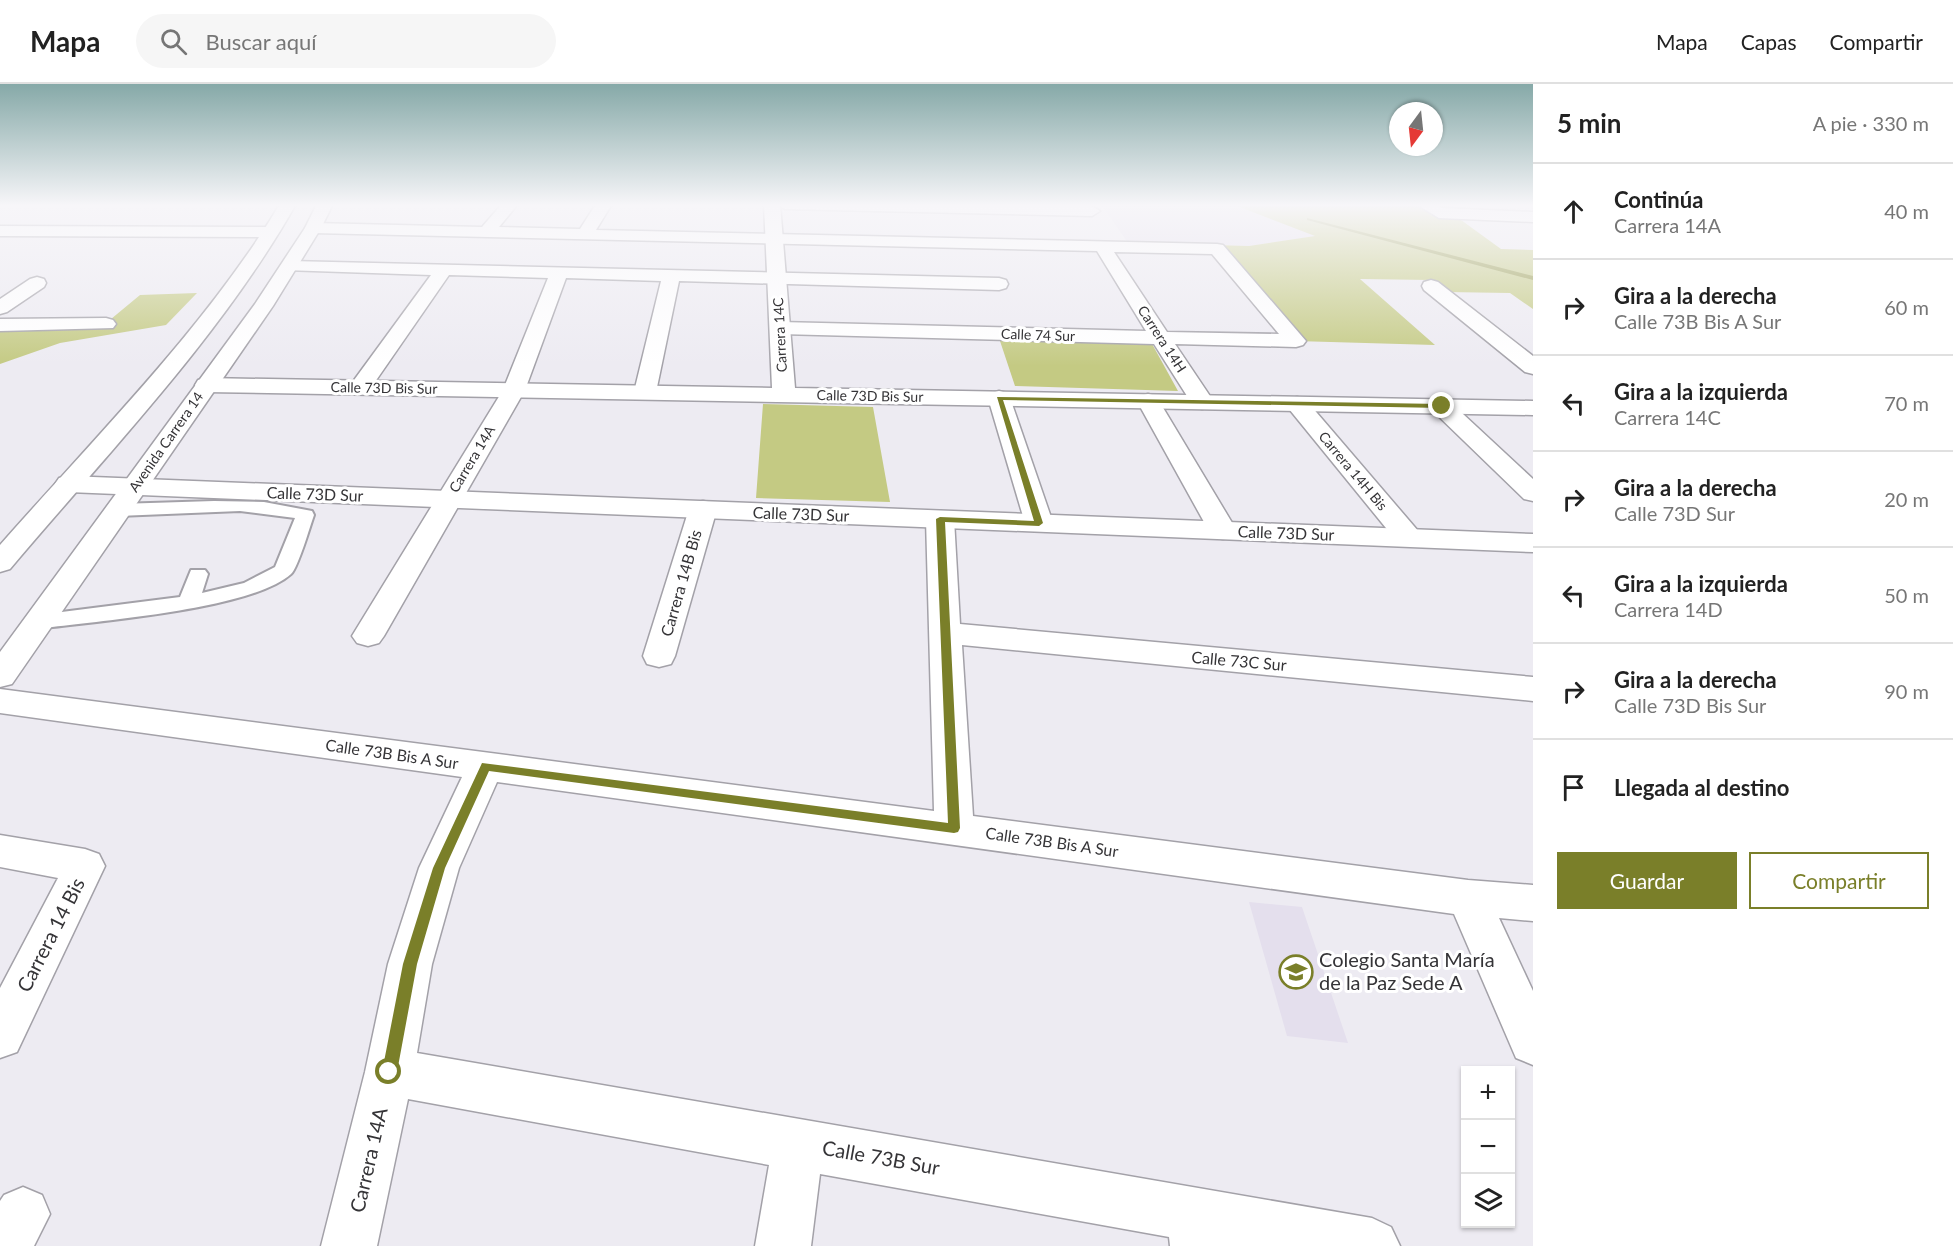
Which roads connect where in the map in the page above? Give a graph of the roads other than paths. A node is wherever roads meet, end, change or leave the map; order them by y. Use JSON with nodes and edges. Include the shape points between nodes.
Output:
{"nodes":[{"id":1,"x":255,"y":258,"type":"edge"},
{"id":2,"x":295,"y":258,"type":"edge"},
{"id":3,"x":775,"y":258,"type":"edge"},
{"id":4,"x":990,"y":258,"type":"edge"},
{"id":5,"x":1110,"y":258,"type":"edge"},
{"id":6,"x":1224,"y":258,"type":"edge"},
{"id":7,"x":290,"y":266,"type":"junction"},
{"id":8,"x":444,"y":270,"type":"junction"},
{"id":9,"x":558,"y":273,"type":"junction"},
{"id":10,"x":671,"y":276,"type":"junction"},
{"id":11,"x":777,"y":279,"type":"junction"},
{"id":12,"x":37,"y":283,"type":"dead end"},
{"id":13,"x":999,"y":284,"type":"junction"},
{"id":14,"x":1431,"y":286,"type":"dead end"},
{"id":15,"x":0,"y":308,"type":"edge"},
{"id":16,"x":106,"y":324,"type":"dead end"},
{"id":17,"x":0,"y":325,"type":"edge"},
{"id":18,"x":780,"y":328,"type":"junction"},
{"id":19,"x":1017,"y":334,"type":"junction"},
{"id":20,"x":1161,"y":338,"type":"junction"},
{"id":21,"x":1533,"y":367,"type":"edge"},
{"id":22,"x":206,"y":385,"type":"junction"},
{"id":23,"x":360,"y":387,"type":"junction"},
{"id":24,"x":514,"y":390,"type":"junction"},
{"id":25,"x":645,"y":392,"type":"junction"},
{"id":26,"x":784,"y":395,"type":"junction"},
{"id":27,"x":999,"y":398,"type":"junction"},
{"id":28,"x":1148,"y":401,"type":"junction"},
{"id":29,"x":1202,"y":402,"type":"junction"},
{"id":30,"x":1297,"y":404,"type":"junction"},
{"id":31,"x":1442,"y":406,"type":"junction"},
{"id":32,"x":1533,"y":408,"type":"edge"},
{"id":33,"x":68,"y":484,"type":"junction"},
{"id":34,"x":1533,"y":493,"type":"edge"},
{"id":35,"x":126,"y":498,"type":"junction"},
{"id":36,"x":448,"y":499,"type":"junction"},
{"id":37,"x":237,"y":506,"type":"junction"},
{"id":38,"x":703,"y":509,"type":"junction"},
{"id":39,"x":940,"y":519,"type":"junction"},
{"id":40,"x":1039,"y":523,"type":"junction"},
{"id":41,"x":1223,"y":531,"type":"junction"},
{"id":42,"x":1409,"y":538,"type":"junction"},
{"id":43,"x":1533,"y":543,"type":"edge"},
{"id":44,"x":0,"y":563,"type":"edge"},
{"id":45,"x":198,"y":574,"type":"dead end"},
{"id":46,"x":189,"y":602,"type":"junction"},
{"id":47,"x":38,"y":622,"type":"junction"},
{"id":48,"x":946,"y":633,"type":"junction"},
{"id":49,"x":368,"y":636,"type":"dead end"},
{"id":50,"x":659,"y":656,"type":"dead end"},
{"id":51,"x":0,"y":676,"type":"edge"},
{"id":52,"x":1533,"y":689,"type":"edge"},
{"id":53,"x":0,"y":701,"type":"edge"},
{"id":54,"x":486,"y":766,"type":"junction"},
{"id":55,"x":954,"y":828,"type":"junction"},
{"id":56,"x":0,"y":851,"type":"edge"},
{"id":57,"x":1468,"y":898,"type":"junction"},
{"id":58,"x":1533,"y":903,"type":"edge"},
{"id":59,"x":0,"y":1036,"type":"edge"},
{"id":60,"x":1533,"y":1042,"type":"edge"},
{"id":61,"x":389,"y":1072,"type":"junction"},
{"id":62,"x":798,"y":1144,"type":"junction"},
{"id":63,"x":1195,"y":1230,"type":"edge"},
{"id":64,"x":350,"y":1246,"type":"edge"},
{"id":65,"x":783,"y":1246,"type":"edge"},
{"id":66,"x":1372,"y":1246,"type":"edge"}],
"edges":[{"from":1,"to":33,"type":"street"},
{"from":2,"to":7,"type":"street","name":"Avenida Carrera 14"},
{"from":3,"to":11,"type":"street","name":"Carrera 14C"},
{"from":4,"to":13,"type":"street"},
{"from":5,"to":20,"type":"street","name":"Carrera 14H"},
{"from":6,"to":20,"type":"street","name":"Calle 74 Sur","via":[[1296,341]]},
{"from":7,"to":8,"type":"street"},
{"from":7,"to":22,"type":"street","name":"Avenida Carrera 14"},
{"from":8,"to":9,"type":"street"},
{"from":8,"to":23,"type":"street"},
{"from":9,"to":10,"type":"street"},
{"from":9,"to":24,"type":"street","name":"Carrera 14A"},
{"from":10,"to":11,"type":"street"},
{"from":10,"to":25,"type":"street"},
{"from":11,"to":13,"type":"street"},
{"from":11,"to":18,"type":"street","name":"Carrera 14C"},
{"from":12,"to":15,"type":"street"},
{"from":13,"to":19,"type":"street"},
{"from":14,"to":21,"type":"street"},
{"from":16,"to":17,"type":"street"},
{"from":18,"to":19,"type":"street","name":"Calle 74 Sur"},
{"from":18,"to":26,"type":"street","name":"Carrera 14C"},
{"from":19,"to":20,"type":"street","name":"Calle 74 Sur"},
{"from":20,"to":29,"type":"street","name":"Carrera 14H"},
{"from":22,"to":23,"type":"street","name":"Calle 73D Bis Sur"},
{"from":22,"to":35,"type":"street","name":"Avenida Carrera 14"},
{"from":23,"to":24,"type":"street","name":"Calle 73D Bis Sur"},
{"from":24,"to":25,"type":"street","name":"Calle 73D Bis Sur"},
{"from":24,"to":36,"type":"street","name":"Carrera 14A"},
{"from":25,"to":26,"type":"street","name":"Calle 73D Bis Sur"},
{"from":26,"to":27,"type":"street","name":"Calle 73D Bis Sur"},
{"from":27,"to":28,"type":"street","name":"Calle 73D Bis Sur"},
{"from":27,"to":40,"type":"street"},
{"from":28,"to":29,"type":"street","name":"Calle 73D Bis Sur"},
{"from":28,"to":41,"type":"street"},
{"from":29,"to":30,"type":"street","name":"Calle 73D Bis Sur"},
{"from":30,"to":31,"type":"street","name":"Calle 73D Bis Sur"},
{"from":30,"to":42,"type":"street","name":"Carrera 14H Bis"},
{"from":31,"to":32,"type":"street","name":"Calle 73D Bis Sur"},
{"from":31,"to":34,"type":"street"},
{"from":33,"to":35,"type":"street","name":"Calle 73D Sur"},
{"from":33,"to":44,"type":"street"},
{"from":35,"to":37,"type":"street","name":"Calle 73D Sur"},
{"from":35,"to":47,"type":"street","name":"Avenida Carrera 14"},
{"from":36,"to":37,"type":"street","name":"Calle 73D Sur"},
{"from":36,"to":38,"type":"street","name":"Calle 73D Sur"},
{"from":36,"to":49,"type":"street","name":"Carrera 14A"},
{"from":37,"to":46,"type":"lane","via":[[290,509],[305,515],[284,570],[250,588]]},
{"from":38,"to":39,"type":"street","name":"Calle 73D Sur"},
{"from":38,"to":50,"type":"street","name":"Carrera 14B Bis"},
{"from":39,"to":40,"type":"street","name":"Calle 73D Sur"},
{"from":39,"to":48,"type":"street"},
{"from":40,"to":41,"type":"street","name":"Calle 73D Sur"},
{"from":41,"to":42,"type":"street","name":"Calle 73D Sur"},
{"from":42,"to":43,"type":"street","name":"Calle 73D Sur"},
{"from":45,"to":46,"type":"lane"},
{"from":46,"to":47,"type":"lane"},
{"from":47,"to":51,"type":"street","name":"Avenida Carrera 14"},
{"from":48,"to":52,"type":"street","name":"Calle 73C Sur"},
{"from":48,"to":55,"type":"street"},
{"from":53,"to":54,"type":"street","name":"Calle 73B Bis A Sur"},
{"from":54,"to":55,"type":"street","name":"Calle 73B Bis A Sur"},
{"from":54,"to":61,"type":"street","name":"Carrera 14A","via":[[439,868],[410,964]]},
{"from":55,"to":57,"type":"street","name":"Calle 73B Bis A Sur"},
{"from":56,"to":59,"type":"street","name":"Carrera 14 Bis","via":[[85,866]]},
{"from":57,"to":58,"type":"street","name":"Calle 73B Bis A Sur"},
{"from":57,"to":60,"type":"street"},
{"from":61,"to":62,"type":"street","name":"Calle 73B Sur"},
{"from":61,"to":64,"type":"street","name":"Carrera 14A"},
{"from":62,"to":63,"type":"street","name":"Calle 73B Sur"},
{"from":62,"to":65,"type":"street"},
{"from":63,"to":66,"type":"street","name":"Calle 73B Sur"}]}
